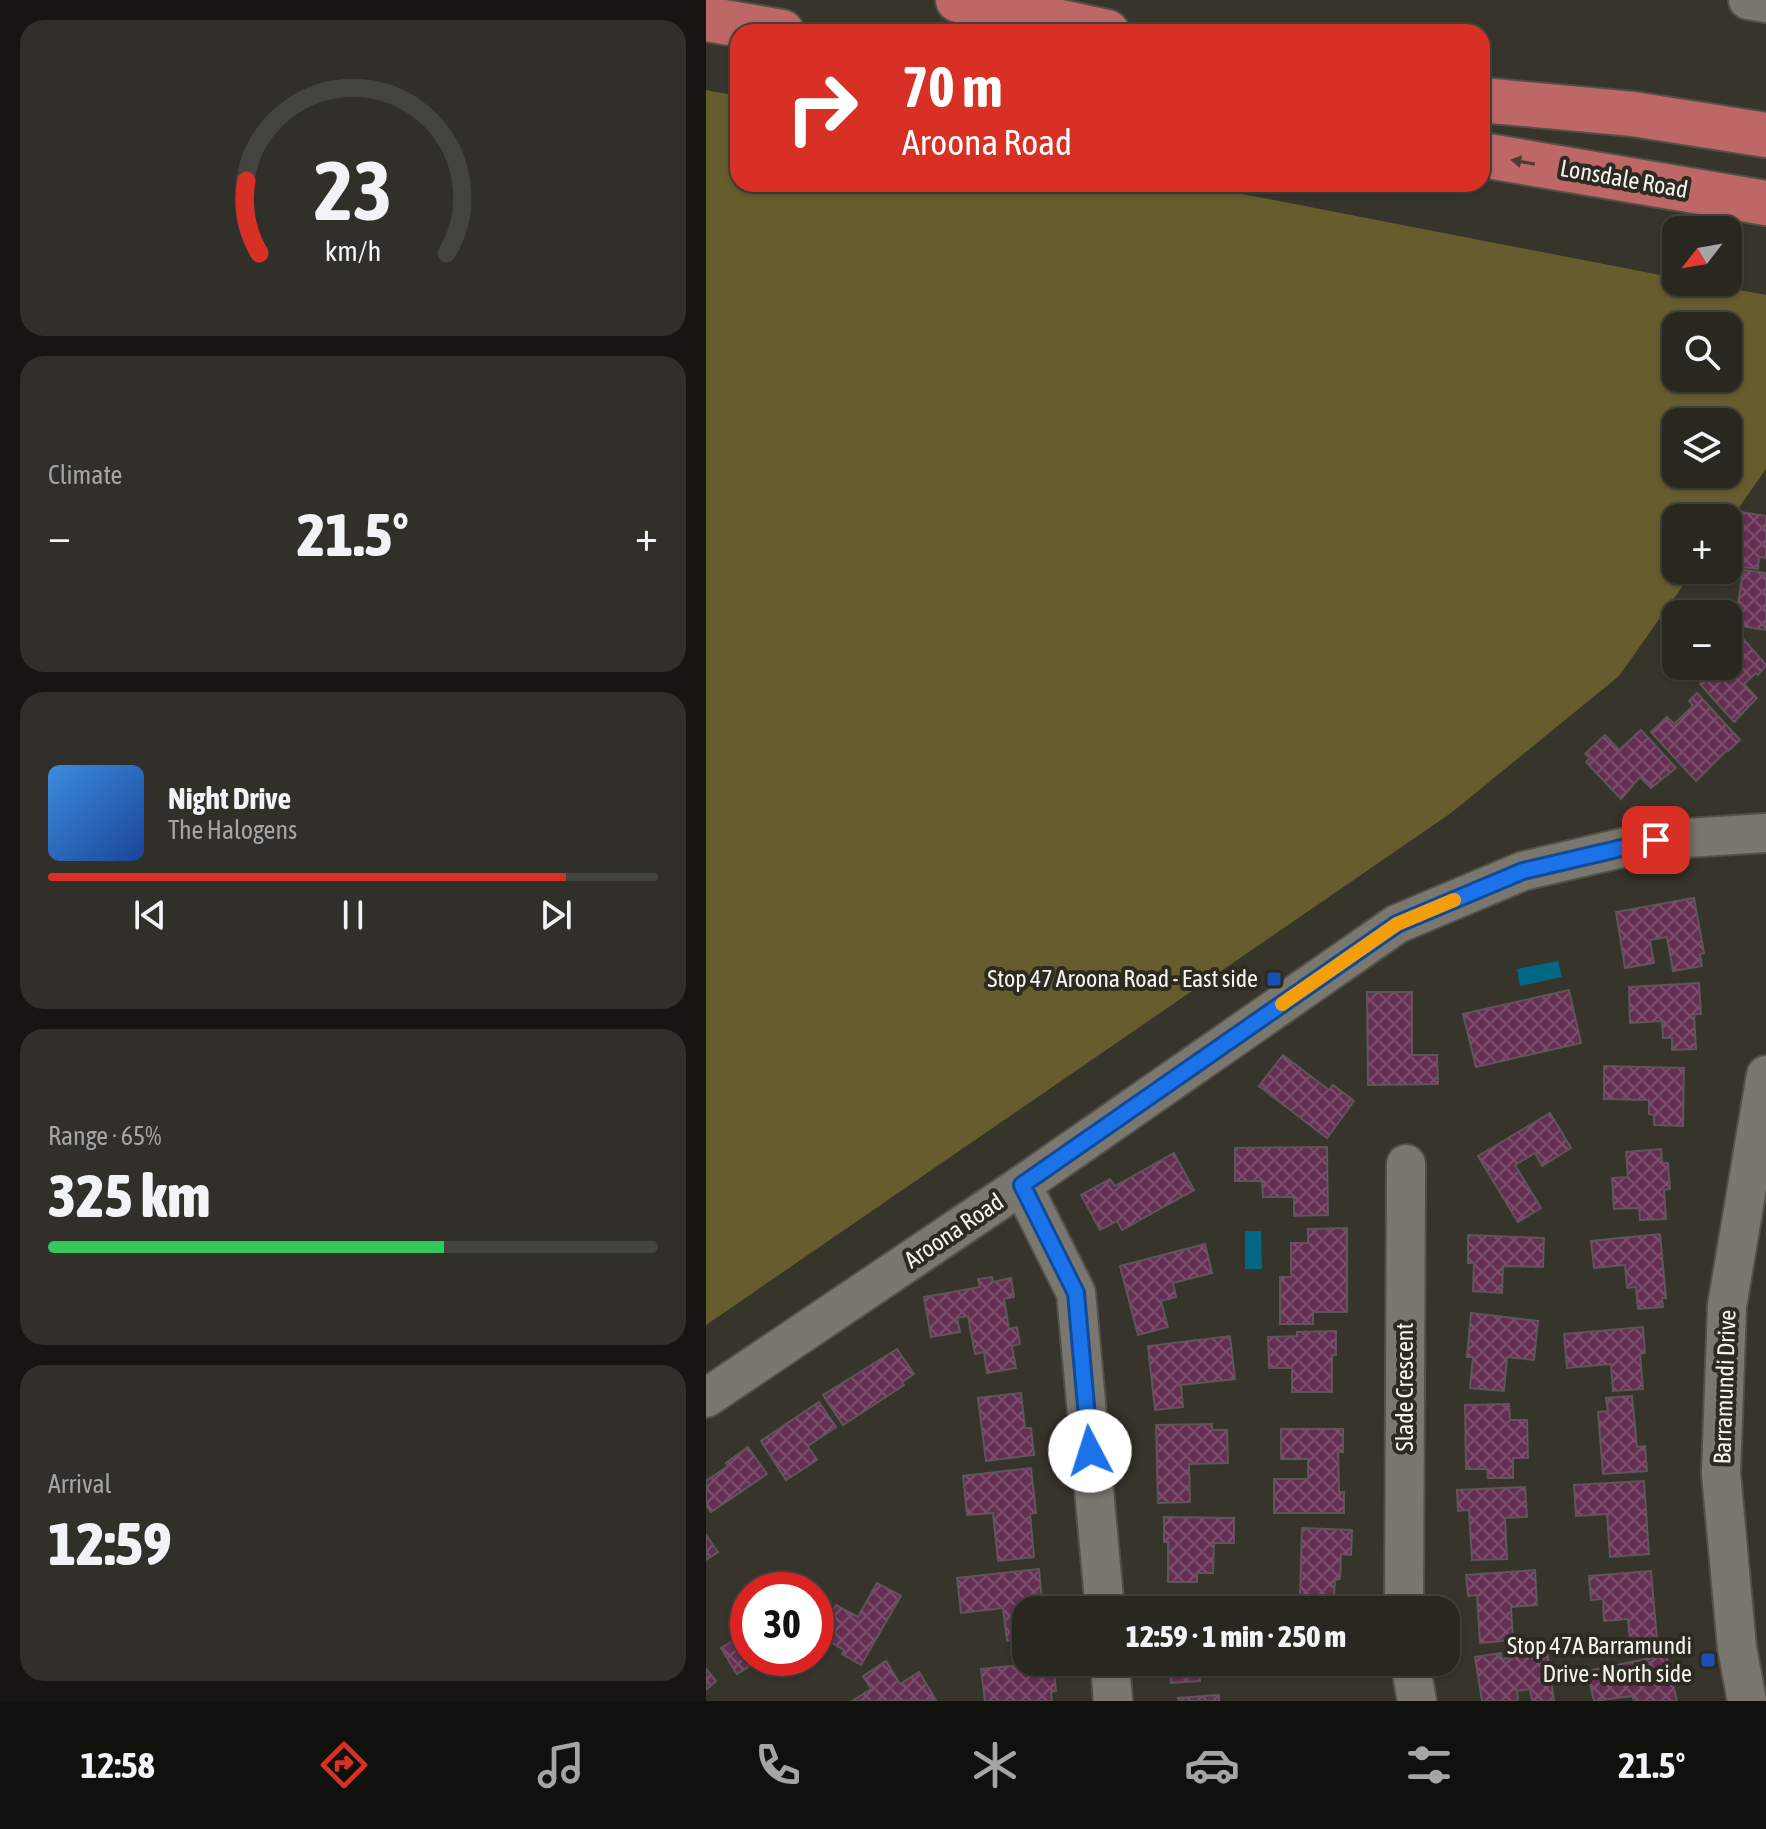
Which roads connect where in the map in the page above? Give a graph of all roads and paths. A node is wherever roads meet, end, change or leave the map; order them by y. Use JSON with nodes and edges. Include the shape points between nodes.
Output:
{"nodes":[{"id":1,"x":958,"y":0,"type":"edge"},
{"id":2,"x":1748,"y":0,"type":"edge"},
{"id":3,"x":1766,"y":3,"type":"edge"},
{"id":4,"x":706,"y":19,"type":"edge"},
{"id":5,"x":735,"y":24,"type":"edge"},
{"id":6,"x":1070,"y":24,"type":"edge"},
{"id":7,"x":1490,"y":101,"type":"edge"},
{"id":8,"x":1633,"y":114,"type":"junction"},
{"id":9,"x":1766,"y":135,"type":"edge"},
{"id":10,"x":1766,"y":154,"type":"edge"},
{"id":11,"x":1490,"y":156,"type":"edge"},
{"id":12,"x":1632,"y":180,"type":"junction"},
{"id":13,"x":1766,"y":203,"type":"edge"},
{"id":14,"x":1766,"y":231,"type":"edge"},
{"id":15,"x":1766,"y":833,"type":"edge"},
{"id":16,"x":1766,"y":1075,"type":"edge"},
{"id":17,"x":1406,"y":1164,"type":"dead end"},
{"id":18,"x":1022,"y":1185,"type":"junction"},
{"id":19,"x":1757,"y":1194,"type":"edge"},
{"id":20,"x":706,"y":1398,"type":"edge"},
{"id":21,"x":1104,"y":1596,"type":"edge"},
{"id":22,"x":1404,"y":1596,"type":"edge"},
{"id":23,"x":1111,"y":1676,"type":"edge"},
{"id":24,"x":1413,"y":1676,"type":"edge"},
{"id":25,"x":1113,"y":1701,"type":"edge"},
{"id":26,"x":1417,"y":1701,"type":"edge"},
{"id":27,"x":1747,"y":1701,"type":"edge"}],
"edges":[{"from":1,"to":6,"type":"main road"},
{"from":2,"to":3,"type":"street"},
{"from":4,"to":5,"type":"main road"},
{"from":7,"to":8,"type":"main road"},
{"from":8,"to":9,"type":"main road"},
{"from":8,"to":10,"type":"main road"},
{"from":12,"to":11,"type":"main road","name":"Lonsdale Road","one_way":true},
{"from":12,"to":13,"type":"main road","name":"Lonsdale Road"},
{"from":12,"to":14,"type":"main road","via":[[1706,214]]},
{"from":15,"to":18,"type":"street","name":"Aroona Road","via":[[1656,840],[1523,871],[1397,924]]},
{"from":16,"to":19,"type":"street","name":"Barramundi Drive"},
{"from":17,"to":22,"type":"street","name":"Slade Crescent"},
{"from":18,"to":20,"type":"street","name":"Aroona Road"},
{"from":18,"to":21,"type":"street","via":[[1076,1293]]},
{"from":19,"to":27,"type":"street","name":"Barramundi Drive","via":[[1727,1306],[1721,1473]]},
{"from":23,"to":25,"type":"street"},
{"from":24,"to":26,"type":"street"}]}
